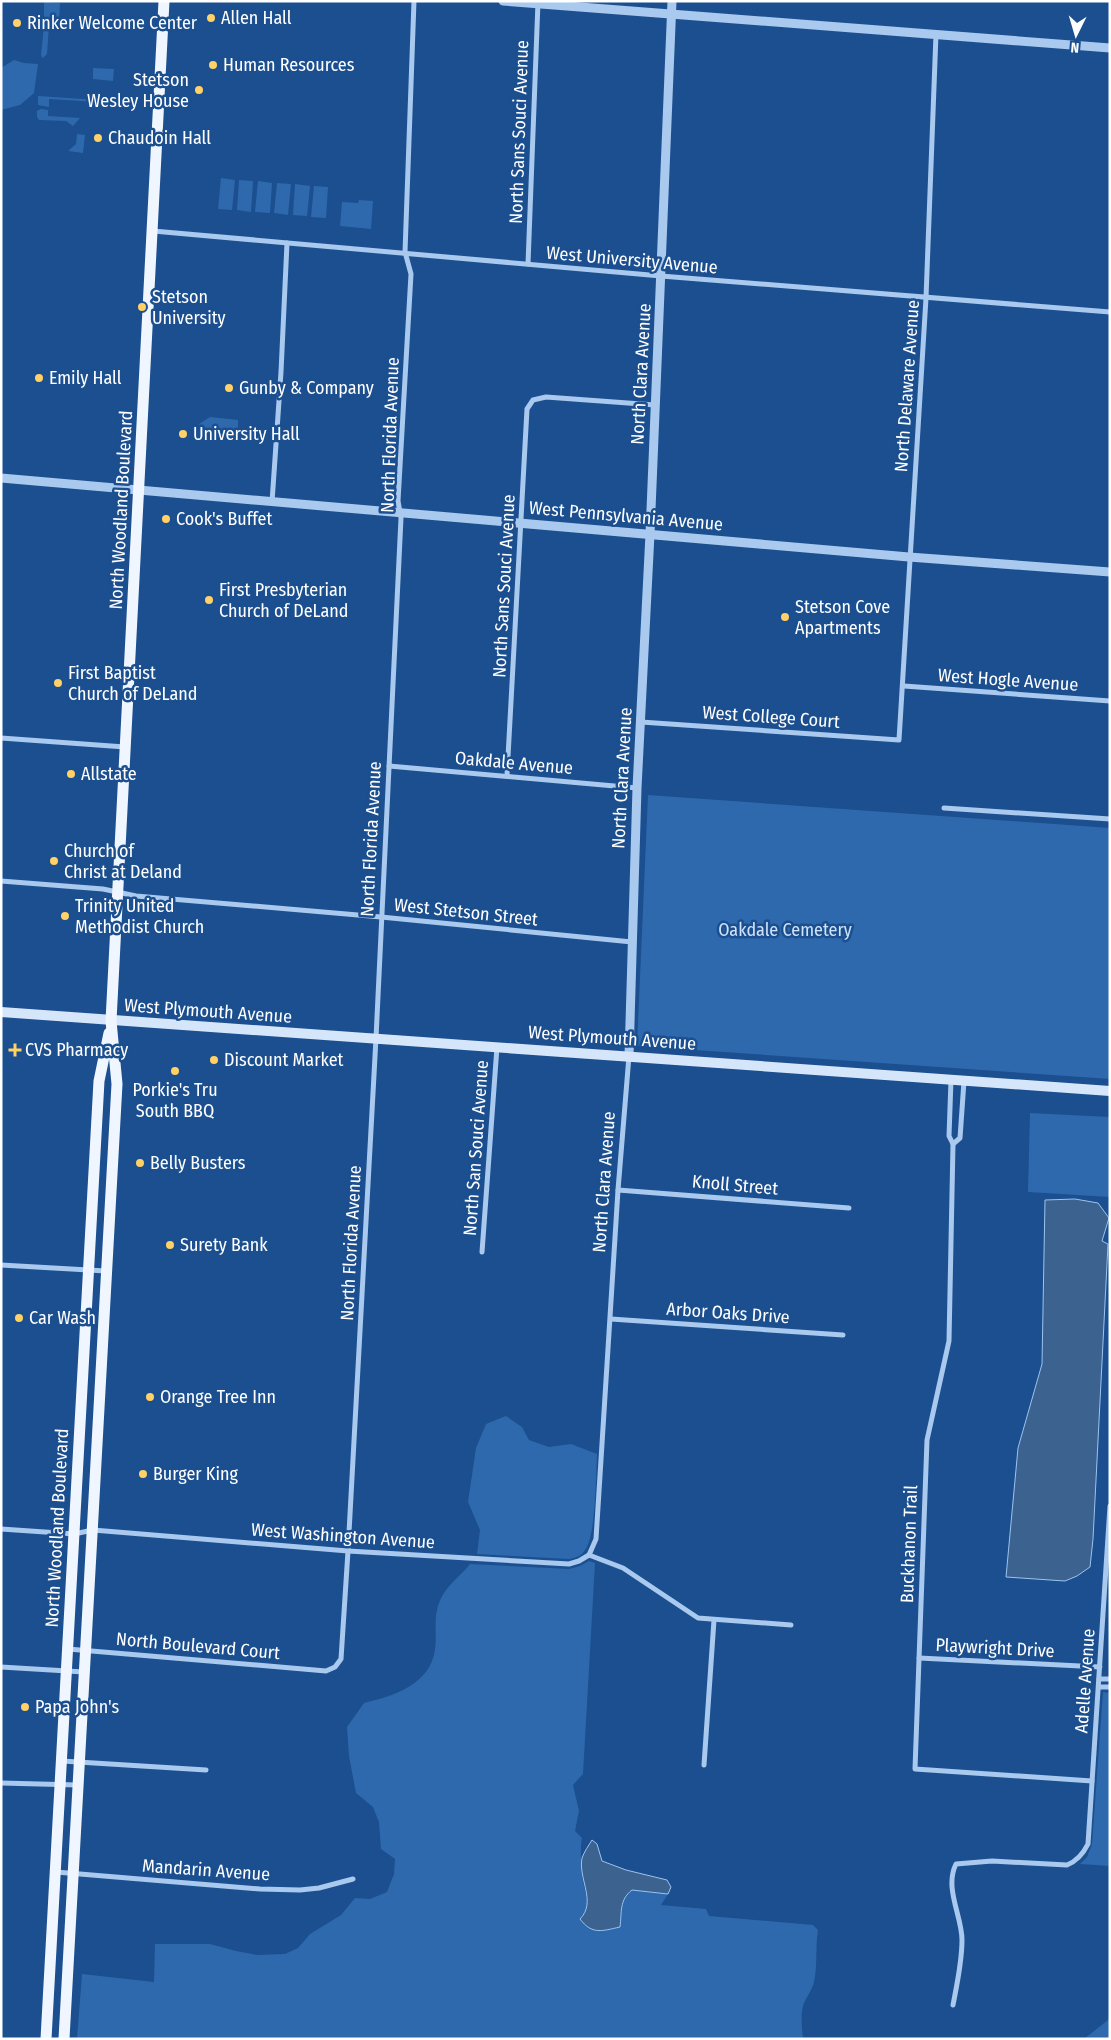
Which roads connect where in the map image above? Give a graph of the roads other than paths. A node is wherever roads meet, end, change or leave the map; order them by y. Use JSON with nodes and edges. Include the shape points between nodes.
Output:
{"nodes":[{"id":1,"x":164,"y":1,"type":"edge"},
{"id":2,"x":414,"y":1,"type":"edge"},
{"id":3,"x":503,"y":1,"type":"edge"},
{"id":4,"x":672,"y":1,"type":"edge"},
{"id":5,"x":538,"y":3,"type":"edge"},
{"id":6,"x":672,"y":14,"type":"junction"},
{"id":7,"x":936,"y":34,"type":"junction"},
{"id":8,"x":1110,"y":48,"type":"edge"},
{"id":9,"x":153,"y":231,"type":"junction"},
{"id":10,"x":287,"y":243,"type":"junction"},
{"id":11,"x":405,"y":252,"type":"junction"},
{"id":12,"x":528,"y":264,"type":"junction"},
{"id":13,"x":661,"y":276,"type":"junction"},
{"id":14,"x":926,"y":298,"type":"junction"},
{"id":15,"x":1110,"y":312,"type":"edge"},
{"id":16,"x":656,"y":405,"type":"junction"},
{"id":17,"x":1,"y":478,"type":"edge"},
{"id":18,"x":139,"y":490,"type":"junction"},
{"id":19,"x":272,"y":502,"type":"junction"},
{"id":20,"x":399,"y":513,"type":"junction"},
{"id":21,"x":521,"y":523,"type":"junction"},
{"id":22,"x":650,"y":534,"type":"junction"},
{"id":23,"x":909,"y":557,"type":"junction"},
{"id":24,"x":1110,"y":572,"type":"edge"},
{"id":25,"x":904,"y":686,"type":"junction"},
{"id":26,"x":1110,"y":702,"type":"edge"},
{"id":27,"x":641,"y":722,"type":"junction"},
{"id":28,"x":1,"y":738,"type":"edge"},
{"id":29,"x":899,"y":740,"type":"joint"},
{"id":30,"x":125,"y":748,"type":"junction"},
{"id":31,"x":389,"y":766,"type":"junction"},
{"id":32,"x":507,"y":775,"type":"junction"},
{"id":33,"x":636,"y":788,"type":"junction"},
{"id":34,"x":944,"y":808,"type":"dead end"},
{"id":35,"x":1110,"y":819,"type":"edge"},
{"id":36,"x":1,"y":881,"type":"edge"},
{"id":37,"x":118,"y":892,"type":"junction"},
{"id":38,"x":381,"y":917,"type":"junction"},
{"id":39,"x":632,"y":942,"type":"junction"},
{"id":40,"x":1,"y":1012,"type":"edge"},
{"id":41,"x":111,"y":1021,"type":"junction"},
{"id":42,"x":376,"y":1038,"type":"junction"},
{"id":43,"x":496,"y":1046,"type":"junction"},
{"id":44,"x":629,"y":1056,"type":"junction"},
{"id":45,"x":951,"y":1080,"type":"junction"},
{"id":46,"x":964,"y":1081,"type":"junction"},
{"id":47,"x":1110,"y":1091,"type":"edge"},
{"id":48,"x":953,"y":1144,"type":"junction"},
{"id":49,"x":618,"y":1190,"type":"junction"},
{"id":50,"x":850,"y":1208,"type":"dead end"},
{"id":51,"x":482,"y":1252,"type":"dead end"},
{"id":52,"x":1,"y":1265,"type":"edge"},
{"id":53,"x":88,"y":1269,"type":"junction"},
{"id":54,"x":106,"y":1271,"type":"junction"},
{"id":55,"x":611,"y":1319,"type":"junction"},
{"id":56,"x":843,"y":1335,"type":"dead end"},
{"id":57,"x":1110,"y":1506,"type":"edge"},
{"id":58,"x":1,"y":1528,"type":"edge"},
{"id":59,"x":93,"y":1530,"type":"junction"},
{"id":60,"x":74,"y":1534,"type":"junction"},
{"id":61,"x":348,"y":1551,"type":"junction"},
{"id":62,"x":589,"y":1555,"type":"junction"},
{"id":63,"x":714,"y":1620,"type":"junction"},
{"id":64,"x":791,"y":1625,"type":"dead end"},
{"id":65,"x":68,"y":1649,"type":"junction"},
{"id":66,"x":86,"y":1650,"type":"junction"},
{"id":67,"x":919,"y":1658,"type":"junction"},
{"id":68,"x":1,"y":1666,"type":"edge"},
{"id":69,"x":1100,"y":1667,"type":"junction"},
{"id":70,"x":66,"y":1671,"type":"junction"},
{"id":71,"x":326,"y":1671,"type":"joint"},
{"id":72,"x":85,"y":1672,"type":"junction"},
{"id":73,"x":1099,"y":1679,"type":"junction"},
{"id":74,"x":1110,"y":1679,"type":"edge"},
{"id":75,"x":1098,"y":1687,"type":"junction"},
{"id":76,"x":1110,"y":1687,"type":"edge"},
{"id":77,"x":61,"y":1761,"type":"junction"},
{"id":78,"x":80,"y":1762,"type":"junction"},
{"id":79,"x":704,"y":1765,"type":"dead end"},
{"id":80,"x":206,"y":1770,"type":"dead end"},
{"id":81,"x":1092,"y":1781,"type":"junction"},
{"id":82,"x":1,"y":1783,"type":"edge"},
{"id":83,"x":60,"y":1785,"type":"junction"},
{"id":84,"x":79,"y":1785,"type":"junction"},
{"id":85,"x":56,"y":1872,"type":"junction"},
{"id":86,"x":74,"y":1873,"type":"junction"},
{"id":87,"x":353,"y":1879,"type":"dead end"},
{"id":88,"x":953,"y":2006,"type":"dead end"},
{"id":89,"x":46,"y":2039,"type":"edge"},
{"id":90,"x":64,"y":2039,"type":"edge"}],
"edges":[{"from":1,"to":9,"type":"main road","name":"North Woodland Boulevard"},
{"from":2,"to":11,"type":"street","name":"North Florida Avenue"},
{"from":3,"to":5,"type":"street"},
{"from":4,"to":6,"type":"street","name":"North Clara Avenue"},
{"from":5,"to":6,"type":"street"},
{"from":5,"to":12,"type":"street","name":"North Sans Souci Avenue"},
{"from":6,"to":7,"type":"street"},
{"from":6,"to":13,"type":"street","name":"North Clara Avenue"},
{"from":7,"to":8,"type":"street"},
{"from":7,"to":14,"type":"street","name":"North Delaware Avenue"},
{"from":9,"to":10,"type":"street","name":"West University Avenue"},
{"from":9,"to":18,"type":"main road","name":"North Woodland Boulevard"},
{"from":10,"to":11,"type":"street","name":"West University Avenue"},
{"from":10,"to":19,"type":"street"},
{"from":11,"to":12,"type":"street","name":"West University Avenue"},
{"from":11,"to":20,"type":"street","name":"North Florida Avenue","via":[[411,274]]},
{"from":12,"to":13,"type":"street","name":"West University Avenue"},
{"from":13,"to":14,"type":"street","name":"West University Avenue"},
{"from":13,"to":16,"type":"street","name":"North Clara Avenue"},
{"from":14,"to":15,"type":"street","name":"West University Avenue"},
{"from":14,"to":23,"type":"street","name":"North Delaware Avenue"},
{"from":16,"to":21,"type":"street","name":"North Sans Souci Avenue","via":[[546,397],[533,400],[527,409]]},
{"from":16,"to":22,"type":"street","name":"North Clara Avenue"},
{"from":17,"to":18,"type":"street","name":"West Pennsylvania Avenue"},
{"from":18,"to":19,"type":"street","name":"West Pennsylvania Avenue"},
{"from":18,"to":30,"type":"main road","name":"North Woodland Boulevard"},
{"from":19,"to":20,"type":"street","name":"West Pennsylvania Avenue"},
{"from":20,"to":21,"type":"street","name":"West Pennsylvania Avenue"},
{"from":20,"to":31,"type":"street","name":"North Florida Avenue"},
{"from":21,"to":22,"type":"street","name":"West Pennsylvania Avenue"},
{"from":21,"to":32,"type":"street","name":"North Sans Souci Avenue"},
{"from":22,"to":23,"type":"street","name":"West Pennsylvania Avenue"},
{"from":22,"to":27,"type":"street","name":"North Clara Avenue"},
{"from":23,"to":24,"type":"street","name":"West Pennsylvania Avenue"},
{"from":23,"to":25,"type":"street","name":"North Delaware Avenue"},
{"from":25,"to":26,"type":"street","name":"West Hogle Avenue"},
{"from":25,"to":29,"type":"street","name":"North Delaware Avenue"},
{"from":27,"to":29,"type":"street","name":"West College Court"},
{"from":27,"to":33,"type":"street","name":"North Clara Avenue"},
{"from":28,"to":30,"type":"street"},
{"from":30,"to":37,"type":"main road","name":"North Woodland Boulevard"},
{"from":31,"to":32,"type":"street","name":"Oakdale Avenue"},
{"from":31,"to":38,"type":"street","name":"North Florida Avenue"},
{"from":32,"to":33,"type":"street","name":"Oakdale Avenue"},
{"from":33,"to":39,"type":"street","name":"North Clara Avenue"},
{"from":34,"to":35,"type":"street"},
{"from":36,"to":37,"type":"street","name":"West Stetson Street"},
{"from":37,"to":38,"type":"street","name":"West Stetson Street"},
{"from":37,"to":41,"type":"main road","name":"North Woodland Boulevard"},
{"from":38,"to":39,"type":"street","name":"West Stetson Street"},
{"from":38,"to":42,"type":"street","name":"North Florida Avenue"},
{"from":39,"to":44,"type":"street","name":"North Clara Avenue"},
{"from":40,"to":41,"type":"main road","name":"West Plymouth Avenue"},
{"from":41,"to":42,"type":"main road","name":"West Plymouth Avenue"},
{"from":41,"to":53,"type":"main road","name":"North Woodland Boulevard","via":[[98,1081]]},
{"from":41,"to":54,"type":"main road","name":"North Woodland Boulevard","via":[[117,1084]]},
{"from":42,"to":43,"type":"main road","name":"West Plymouth Avenue"},
{"from":42,"to":61,"type":"street","name":"North Florida Avenue"},
{"from":43,"to":44,"type":"main road","name":"West Plymouth Avenue"},
{"from":43,"to":51,"type":"street","name":"North San Souci Avenue"},
{"from":44,"to":45,"type":"main road","name":"West Plymouth Avenue"},
{"from":44,"to":49,"type":"street","name":"North Clara Avenue"},
{"from":45,"to":46,"type":"main road","name":"West Plymouth Avenue"},
{"from":45,"to":48,"type":"street","name":"Buckhanon Trail","via":[[949,1136]]},
{"from":46,"to":47,"type":"main road","name":"West Plymouth Avenue"},
{"from":46,"to":48,"type":"street","name":"Buckhanon Trail","via":[[960,1138]]},
{"from":48,"to":67,"type":"street","name":"Buckhanon Trail","via":[[950,1341],[927,1440]]},
{"from":49,"to":50,"type":"street","name":"Knoll Street"},
{"from":49,"to":55,"type":"street","name":"North Clara Avenue"},
{"from":52,"to":53,"type":"street"},
{"from":53,"to":54,"type":"street"},
{"from":53,"to":60,"type":"main road","name":"North Woodland Boulevard"},
{"from":54,"to":59,"type":"main road","name":"North Woodland Boulevard"},
{"from":55,"to":56,"type":"street","name":"Arbor Oaks Drive"},
{"from":55,"to":62,"type":"street","name":"North Clara Avenue","via":[[596,1539]]},
{"from":57,"to":69,"type":"street","name":"Adelle Avenue"},
{"from":58,"to":60,"type":"street","name":"West Washington Avenue"},
{"from":59,"to":60,"type":"street","name":"West Washington Avenue"},
{"from":59,"to":61,"type":"street","name":"West Washington Avenue"},
{"from":59,"to":66,"type":"main road","name":"North Woodland Boulevard"},
{"from":60,"to":65,"type":"main road","name":"North Woodland Boulevard"},
{"from":61,"to":62,"type":"street","name":"West Washington Avenue","via":[[569,1564]]},
{"from":61,"to":71,"type":"street","name":"North Florida Avenue","via":[[341,1659],[335,1668]]},
{"from":62,"to":63,"type":"street","via":[[623,1568],[698,1618]]},
{"from":63,"to":64,"type":"street"},
{"from":63,"to":79,"type":"street"},
{"from":65,"to":66,"type":"street","name":"North Boulevard Court"},
{"from":65,"to":70,"type":"main road","name":"North Woodland Boulevard"},
{"from":66,"to":71,"type":"street","name":"North Boulevard Court"},
{"from":66,"to":72,"type":"main road","name":"North Woodland Boulevard"},
{"from":67,"to":69,"type":"street","name":"Playwright Drive"},
{"from":67,"to":81,"type":"street","name":"Buckhanon Trail","via":[[915,1769]]},
{"from":68,"to":70,"type":"street"},
{"from":69,"to":73,"type":"street","name":"Adelle Avenue"},
{"from":70,"to":72,"type":"street"},
{"from":70,"to":77,"type":"main road","name":"North Woodland Boulevard"},
{"from":72,"to":78,"type":"main road","name":"North Woodland Boulevard"},
{"from":73,"to":74,"type":"street"},
{"from":73,"to":75,"type":"street","name":"Adelle Avenue"},
{"from":75,"to":76,"type":"street"},
{"from":75,"to":81,"type":"street","name":"Adelle Avenue"},
{"from":77,"to":78,"type":"street"},
{"from":77,"to":83,"type":"main road","name":"North Woodland Boulevard"},
{"from":78,"to":80,"type":"street"},
{"from":78,"to":84,"type":"main road","name":"North Woodland Boulevard"},
{"from":81,"to":88,"type":"street","name":"Adelle Avenue","via":[[1088,1844],[1075,1862],[1060,1866],[992,1861],[956,1864],[953,1896],[962,1938]]},
{"from":82,"to":83,"type":"street"},
{"from":83,"to":84,"type":"street"},
{"from":83,"to":85,"type":"main road","name":"North Woodland Boulevard"},
{"from":84,"to":86,"type":"main road","name":"North Woodland Boulevard"},
{"from":85,"to":86,"type":"street","name":"Mandarin Avenue"},
{"from":85,"to":89,"type":"main road","name":"North Woodland Boulevard"},
{"from":86,"to":87,"type":"street","name":"Mandarin Avenue","via":[[300,1890]]},
{"from":86,"to":90,"type":"main road","name":"North Woodland Boulevard"}]}
